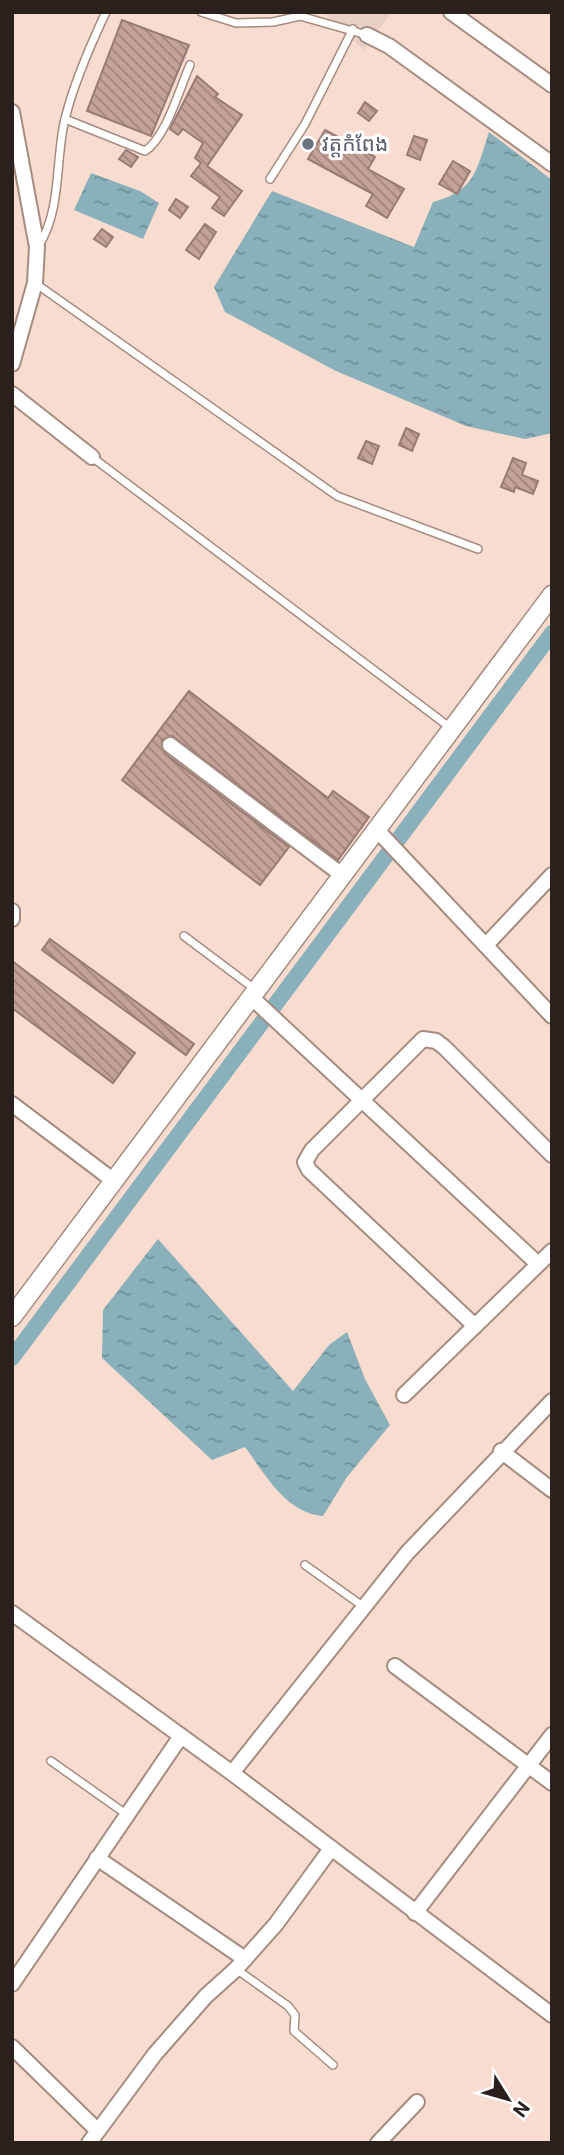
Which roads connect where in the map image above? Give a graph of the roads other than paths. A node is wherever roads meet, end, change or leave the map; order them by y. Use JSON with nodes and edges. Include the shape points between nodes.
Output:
{"nodes":[{"id":1,"x":106,"y":12,"type":"edge"},
{"id":2,"x":201,"y":12,"type":"edge"},
{"id":3,"x":451,"y":12,"type":"edge"},
{"id":4,"x":300,"y":14,"type":"edge"},
{"id":5,"x":353,"y":29,"type":"junction"},
{"id":6,"x":367,"y":35,"type":"joint"},
{"id":7,"x":190,"y":65,"type":"dead end"},
{"id":8,"x":552,"y":85,"type":"edge"},
{"id":9,"x":12,"y":112,"type":"edge"},
{"id":10,"x":65,"y":119,"type":"junction"},
{"id":11,"x":552,"y":164,"type":"edge"},
{"id":12,"x":270,"y":178,"type":"dead end"},
{"id":13,"x":37,"y":247,"type":"junction"},
{"id":14,"x":35,"y":283,"type":"junction"},
{"id":15,"x":13,"y":360,"type":"edge"},
{"id":16,"x":12,"y":394,"type":"edge"},
{"id":17,"x":92,"y":457,"type":"joint"},
{"id":18,"x":478,"y":549,"type":"dead end"},
{"id":19,"x":552,"y":595,"type":"edge"},
{"id":20,"x":452,"y":729,"type":"junction"},
{"id":21,"x":170,"y":745,"type":"dead end"},
{"id":22,"x":387,"y":840,"type":"junction"},
{"id":23,"x":342,"y":875,"type":"junction"},
{"id":24,"x":552,"y":875,"type":"edge"},
{"id":25,"x":12,"y":911,"type":"edge"},
{"id":26,"x":12,"y":919,"type":"edge"},
{"id":27,"x":184,"y":936,"type":"dead end"},
{"id":28,"x":486,"y":945,"type":"junction"},
{"id":29,"x":256,"y":997,"type":"junction"},
{"id":30,"x":552,"y":1016,"type":"edge"},
{"id":31,"x":362,"y":1099,"type":"junction"},
{"id":32,"x":12,"y":1104,"type":"edge"},
{"id":33,"x":552,"y":1155,"type":"edge"},
{"id":34,"x":114,"y":1181,"type":"junction"},
{"id":35,"x":552,"y":1251,"type":"edge"},
{"id":36,"x":538,"y":1264,"type":"junction"},
{"id":37,"x":12,"y":1317,"type":"edge"},
{"id":38,"x":475,"y":1326,"type":"junction"},
{"id":39,"x":404,"y":1395,"type":"dead end"},
{"id":40,"x":552,"y":1401,"type":"edge"},
{"id":41,"x":501,"y":1451,"type":"junction"},
{"id":42,"x":552,"y":1490,"type":"edge"},
{"id":43,"x":305,"y":1565,"type":"dead end"},
{"id":44,"x":364,"y":1607,"type":"junction"},
{"id":45,"x":12,"y":1613,"type":"edge"},
{"id":46,"x":395,"y":1666,"type":"dead end"},
{"id":47,"x":552,"y":1735,"type":"edge"},
{"id":48,"x":181,"y":1736,"type":"junction"},
{"id":49,"x":51,"y":1761,"type":"dead end"},
{"id":50,"x":527,"y":1764,"type":"junction"},
{"id":51,"x":232,"y":1773,"type":"junction"},
{"id":52,"x":552,"y":1783,"type":"edge"},
{"id":53,"x":126,"y":1814,"type":"junction"},
{"id":54,"x":330,"y":1850,"type":"junction"},
{"id":55,"x":97,"y":1858,"type":"junction"},
{"id":56,"x":415,"y":1913,"type":"junction"},
{"id":57,"x":241,"y":1964,"type":"junction"},
{"id":58,"x":12,"y":1984,"type":"edge"},
{"id":59,"x":552,"y":2015,"type":"edge"},
{"id":60,"x":12,"y":2046,"type":"edge"},
{"id":61,"x":332,"y":2066,"type":"dead end"},
{"id":62,"x":416,"y":2102,"type":"dead end"},
{"id":63,"x":93,"y":2136,"type":"edge"},
{"id":64,"x":378,"y":2143,"type":"edge"}],
"edges":[{"from":1,"to":10,"type":"lane"},
{"from":2,"to":4,"type":"lane","via":[[236,23],[272,22]]},
{"from":3,"to":8,"type":"street"},
{"from":4,"to":5,"type":"lane"},
{"from":5,"to":6,"type":"lane"},
{"from":5,"to":12,"type":"lane","via":[[305,124]]},
{"from":6,"to":11,"type":"street","via":[[389,46]]},
{"from":7,"to":10,"type":"lane","via":[[161,133],[145,151]]},
{"from":9,"to":13,"type":"street"},
{"from":10,"to":13,"type":"lane","via":[[49,229]]},
{"from":13,"to":14,"type":"street"},
{"from":14,"to":15,"type":"street"},
{"from":14,"to":18,"type":"lane","via":[[337,496]]},
{"from":16,"to":17,"type":"street"},
{"from":17,"to":20,"type":"lane"},
{"from":19,"to":20,"type":"street"},
{"from":20,"to":22,"type":"street"},
{"from":21,"to":23,"type":"street"},
{"from":22,"to":23,"type":"street"},
{"from":22,"to":28,"type":"street"},
{"from":23,"to":29,"type":"street"},
{"from":24,"to":28,"type":"street"},
{"from":25,"to":26,"type":"street"},
{"from":27,"to":29,"type":"lane"},
{"from":28,"to":30,"type":"street"},
{"from":29,"to":31,"type":"street"},
{"from":29,"to":34,"type":"street"},
{"from":31,"to":33,"type":"street","via":[[423,1040],[436,1041]]},
{"from":31,"to":36,"type":"street"},
{"from":31,"to":38,"type":"street","via":[[305,1162]]},
{"from":32,"to":34,"type":"street"},
{"from":34,"to":37,"type":"street"},
{"from":35,"to":36,"type":"street"},
{"from":36,"to":38,"type":"street"},
{"from":38,"to":39,"type":"street"},
{"from":40,"to":41,"type":"street"},
{"from":41,"to":42,"type":"street"},
{"from":41,"to":44,"type":"street"},
{"from":43,"to":44,"type":"lane"},
{"from":44,"to":51,"type":"street"},
{"from":45,"to":48,"type":"street"},
{"from":46,"to":50,"type":"street"},
{"from":47,"to":50,"type":"street"},
{"from":48,"to":51,"type":"street"},
{"from":48,"to":53,"type":"street"},
{"from":49,"to":53,"type":"lane"},
{"from":50,"to":52,"type":"street"},
{"from":50,"to":56,"type":"street"},
{"from":51,"to":54,"type":"street"},
{"from":53,"to":55,"type":"street"},
{"from":54,"to":56,"type":"street"},
{"from":54,"to":57,"type":"street"},
{"from":55,"to":57,"type":"street"},
{"from":55,"to":58,"type":"street"},
{"from":56,"to":59,"type":"street"},
{"from":57,"to":61,"type":"lane","via":[[288,2006],[295,2015],[294,2031]]},
{"from":57,"to":63,"type":"street","via":[[155,2054]]},
{"from":60,"to":63,"type":"street"},
{"from":62,"to":64,"type":"street"}]}
